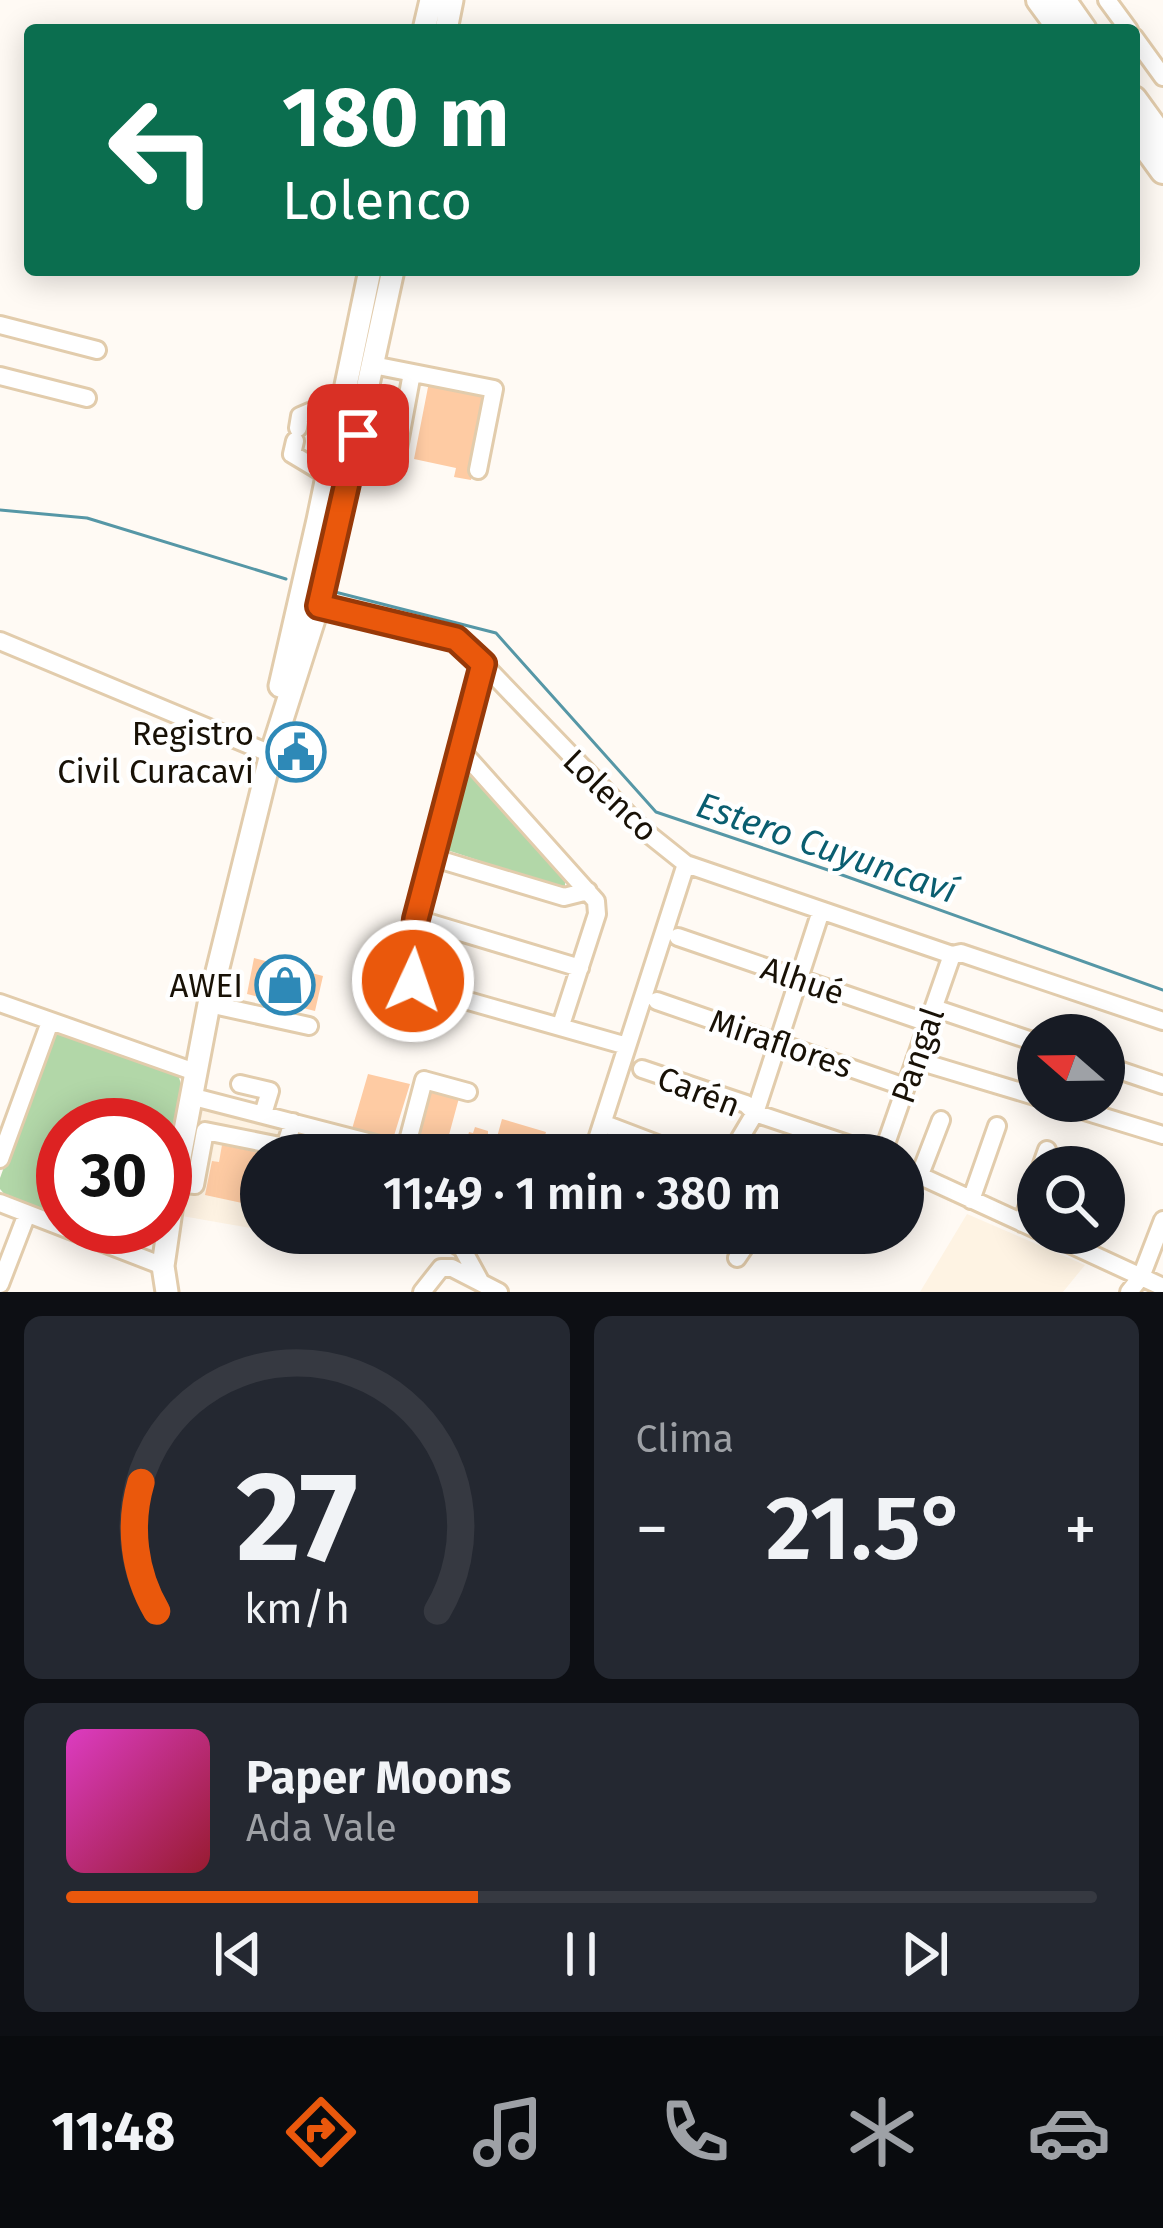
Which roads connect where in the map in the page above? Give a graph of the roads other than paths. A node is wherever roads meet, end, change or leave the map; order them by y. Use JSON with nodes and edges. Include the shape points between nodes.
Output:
{"nodes":[{"id":1,"x":1140,"y":45,"type":"edge"},
{"id":2,"x":1163,"y":76,"type":"edge"},
{"id":3,"x":1140,"y":107,"type":"edge"},
{"id":4,"x":1140,"y":139,"type":"edge"},
{"id":5,"x":1163,"y":139,"type":"edge"},
{"id":6,"x":1163,"y":170,"type":"edge"},
{"id":7,"x":375,"y":284,"type":"edge"},
{"id":8,"x":0,"y":326,"type":"edge"},
{"id":9,"x":97,"y":350,"type":"dead end"},
{"id":10,"x":373,"y":364,"type":"junction"},
{"id":11,"x":412,"y":373,"type":"junction"},
{"id":12,"x":0,"y":376,"type":"edge"},
{"id":13,"x":344,"y":397,"type":"junction"},
{"id":14,"x":87,"y":398,"type":"dead end"},
{"id":15,"x":478,"y":470,"type":"dead end"},
{"id":16,"x":339,"y":472,"type":"junction"},
{"id":17,"x":310,"y":603,"type":"junction"},
{"id":18,"x":0,"y":641,"type":"edge"},
{"id":19,"x":483,"y":664,"type":"junction"},
{"id":20,"x":460,"y":749,"type":"junction"},
{"id":21,"x":272,"y":754,"type":"junction"},
{"id":22,"x":431,"y":857,"type":"junction"},
{"id":23,"x":686,"y":864,"type":"junction"},
{"id":24,"x":588,"y":891,"type":"junction"},
{"id":25,"x":821,"y":910,"type":"junction"},
{"id":26,"x":416,"y":919,"type":"junction"},
{"id":27,"x":678,"y":937,"type":"dead end"},
{"id":28,"x":952,"y":955,"type":"junction"},
{"id":29,"x":580,"y":968,"type":"junction"},
{"id":30,"x":798,"y":978,"type":"junction"},
{"id":31,"x":657,"y":1001,"type":"dead end"},
{"id":32,"x":0,"y":1003,"type":"edge"},
{"id":33,"x":209,"y":1004,"type":"junction"},
{"id":34,"x":931,"y":1016,"type":"junction"},
{"id":35,"x":1163,"y":1021,"type":"edge"},
{"id":36,"x":50,"y":1022,"type":"junction"},
{"id":37,"x":561,"y":1025,"type":"junction"},
{"id":38,"x":309,"y":1026,"type":"dead end"},
{"id":39,"x":1017,"y":1038,"type":"edge"},
{"id":40,"x":776,"y":1041,"type":"junction"},
{"id":41,"x":627,"y":1046,"type":"junction"},
{"id":42,"x":915,"y":1060,"type":"junction"},
{"id":43,"x":642,"y":1069,"type":"dead end"},
{"id":44,"x":194,"y":1072,"type":"junction"},
{"id":45,"x":1125,"y":1073,"type":"edge"},
{"id":46,"x":240,"y":1084,"type":"dead end"},
{"id":47,"x":1163,"y":1085,"type":"edge"},
{"id":48,"x":905,"y":1087,"type":"junction"},
{"id":49,"x":1017,"y":1091,"type":"edge"},
{"id":50,"x":468,"y":1092,"type":"dead end"},
{"id":51,"x":190,"y":1096,"type":"joint"},
{"id":52,"x":755,"y":1113,"type":"junction"},
{"id":53,"x":263,"y":1114,"type":"junction"},
{"id":54,"x":941,"y":1120,"type":"dead end"},
{"id":55,"x":293,"y":1122,"type":"junction"},
{"id":56,"x":1121,"y":1122,"type":"edge"},
{"id":57,"x":610,"y":1126,"type":"dead end"},
{"id":58,"x":997,"y":1126,"type":"dead end"},
{"id":59,"x":289,"y":1134,"type":"edge"},
{"id":60,"x":339,"y":1134,"type":"edge"},
{"id":61,"x":414,"y":1134,"type":"edge"},
{"id":62,"x":599,"y":1134,"type":"edge"},
{"id":63,"x":631,"y":1134,"type":"edge"},
{"id":64,"x":742,"y":1134,"type":"edge"},
{"id":65,"x":815,"y":1134,"type":"edge"},
{"id":66,"x":888,"y":1134,"type":"edge"},
{"id":67,"x":1163,"y":1135,"type":"edge"},
{"id":68,"x":240,"y":1138,"type":"edge"},
{"id":69,"x":924,"y":1150,"type":"edge"},
{"id":70,"x":0,"y":1159,"type":"edge"},
{"id":71,"x":924,"y":1179,"type":"edge"},
{"id":72,"x":192,"y":1185,"type":"edge"},
{"id":73,"x":971,"y":1200,"type":"junction"},
{"id":74,"x":0,"y":1203,"type":"edge"},
{"id":75,"x":27,"y":1214,"type":"junction"},
{"id":76,"x":1163,"y":1220,"type":"edge"},
{"id":77,"x":1017,"y":1221,"type":"edge"},
{"id":78,"x":166,"y":1254,"type":"edge"},
{"id":79,"x":465,"y":1254,"type":"edge"},
{"id":80,"x":740,"y":1254,"type":"edge"},
{"id":81,"x":1095,"y":1254,"type":"edge"},
{"id":82,"x":737,"y":1258,"type":"dead end"},
{"id":83,"x":164,"y":1266,"type":"junction"},
{"id":84,"x":481,"y":1282,"type":"junction"},
{"id":85,"x":0,"y":1283,"type":"edge"},
{"id":86,"x":1135,"y":1285,"type":"edge"},
{"id":87,"x":1163,"y":1287,"type":"edge"},
{"id":88,"x":167,"y":1292,"type":"edge"},
{"id":89,"x":422,"y":1292,"type":"edge"},
{"id":90,"x":500,"y":1292,"type":"edge"}],
"edges":[{"from":1,"to":2,"type":"street"},
{"from":3,"to":5,"type":"highway"},
{"from":4,"to":6,"type":"highway"},
{"from":7,"to":10,"type":"main road"},
{"from":7,"to":13,"type":"main road"},
{"from":8,"to":9,"type":"street"},
{"from":10,"to":11,"type":"street"},
{"from":10,"to":16,"type":"main road"},
{"from":11,"to":15,"type":"street","via":[[494,389]]},
{"from":11,"to":16,"type":"street","via":[[397,454],[370,448]]},
{"from":12,"to":14,"type":"street"},
{"from":13,"to":16,"type":"main road"},
{"from":13,"to":16,"type":"street","via":[[301,416],[292,454]]},
{"from":16,"to":17,"type":"main road"},
{"from":17,"to":19,"type":"street","name":"Lolenco","via":[[456,639]]},
{"from":17,"to":21,"type":"main road"},
{"from":18,"to":21,"type":"street"},
{"from":19,"to":20,"type":"street"},
{"from":19,"to":23,"type":"street","name":"Lolenco"},
{"from":20,"to":22,"type":"street"},
{"from":20,"to":24,"type":"street"},
{"from":21,"to":33,"type":"main road"},
{"from":22,"to":24,"type":"street","via":[[564,897]]},
{"from":22,"to":26,"type":"street"},
{"from":23,"to":25,"type":"street","name":"Lolenco"},
{"from":23,"to":41,"type":"street"},
{"from":24,"to":29,"type":"street","via":[[597,910]]},
{"from":25,"to":28,"type":"street","name":"Lolenco"},
{"from":25,"to":30,"type":"street"},
{"from":26,"to":29,"type":"street"},
{"from":26,"to":37,"type":"street","via":[[411,970],[418,986]]},
{"from":27,"to":30,"type":"street","name":"Alhué"},
{"from":28,"to":34,"type":"street","name":"Pangal"},
{"from":28,"to":35,"type":"street","name":"Lolenco"},
{"from":29,"to":37,"type":"street"},
{"from":30,"to":34,"type":"street","name":"Alhué"},
{"from":30,"to":40,"type":"street"},
{"from":31,"to":40,"type":"street","name":"Miraflores"},
{"from":32,"to":36,"type":"street"},
{"from":33,"to":38,"type":"street"},
{"from":33,"to":44,"type":"main road"},
{"from":34,"to":39,"type":"street","name":"Alhué"},
{"from":34,"to":42,"type":"street","name":"Pangal"},
{"from":36,"to":44,"type":"street"},
{"from":36,"to":70,"type":"street"},
{"from":37,"to":41,"type":"street"},
{"from":40,"to":48,"type":"street","name":"Miraflores"},
{"from":40,"to":52,"type":"street"},
{"from":41,"to":62,"type":"street"},
{"from":42,"to":48,"type":"street","name":"Pangal"},
{"from":42,"to":49,"type":"street"},
{"from":43,"to":52,"type":"street","name":"Carén"},
{"from":44,"to":51,"type":"main road"},
{"from":45,"to":47,"type":"street"},
{"from":46,"to":53,"type":"street","via":[[269,1091]]},
{"from":48,"to":66,"type":"street","name":"Pangal"},
{"from":50,"to":61,"type":"street","via":[[424,1080]]},
{"from":51,"to":53,"type":"street"},
{"from":52,"to":64,"type":"street"},
{"from":52,"to":65,"type":"street","name":"Carén"},
{"from":53,"to":55,"type":"street"},
{"from":54,"to":69,"type":"street"},
{"from":55,"to":59,"type":"street"},
{"from":55,"to":60,"type":"street"},
{"from":56,"to":67,"type":"street"},
{"from":57,"to":63,"type":"street"},
{"from":58,"to":73,"type":"street"},
{"from":68,"to":72,"type":"street","via":[[205,1131]]},
{"from":71,"to":73,"type":"street"},
{"from":73,"to":77,"type":"street"},
{"from":74,"to":75,"type":"street"},
{"from":75,"to":83,"type":"street"},
{"from":75,"to":85,"type":"street"},
{"from":76,"to":86,"type":"street"},
{"from":78,"to":83,"type":"main road"},
{"from":79,"to":84,"type":"street"},
{"from":80,"to":82,"type":"street"},
{"from":81,"to":86,"type":"street"},
{"from":83,"to":88,"type":"main road"},
{"from":84,"to":89,"type":"street","via":[[441,1268]]},
{"from":84,"to":90,"type":"street"},
{"from":86,"to":87,"type":"street"}]}
